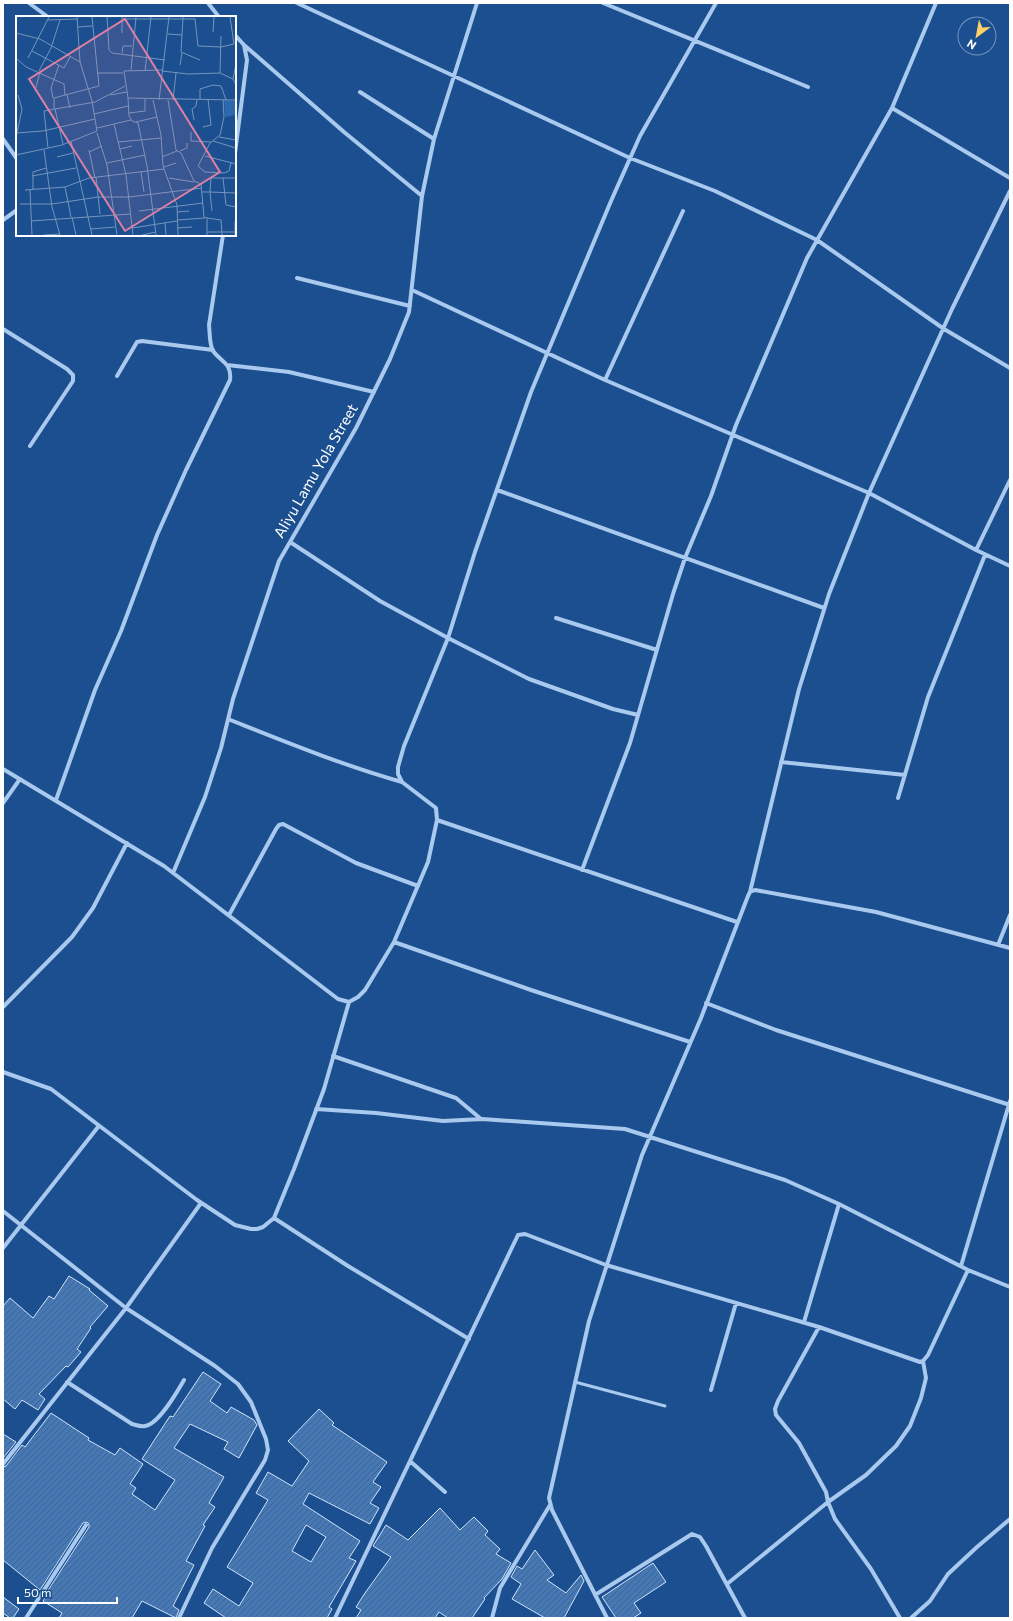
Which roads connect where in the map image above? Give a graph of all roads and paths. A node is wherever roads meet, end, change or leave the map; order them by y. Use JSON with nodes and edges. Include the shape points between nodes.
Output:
{"nodes":[{"id":1,"x":28,"y":3,"type":"edge"},
{"id":2,"x":208,"y":3,"type":"edge"},
{"id":3,"x":297,"y":3,"type":"edge"},
{"id":4,"x":477,"y":3,"type":"edge"},
{"id":5,"x":603,"y":3,"type":"edge"},
{"id":6,"x":716,"y":3,"type":"edge"},
{"id":7,"x":936,"y":3,"type":"edge"},
{"id":8,"x":47,"y":16,"type":"edge"},
{"id":9,"x":218,"y":16,"type":"edge"},
{"id":10,"x":236,"y":36,"type":"edge"},
{"id":11,"x":695,"y":40,"type":"junction"},
{"id":12,"x":244,"y":45,"type":"junction"},
{"id":13,"x":454,"y":75,"type":"junction"},
{"id":14,"x":808,"y":87,"type":"dead end"},
{"id":15,"x":360,"y":92,"type":"dead end"},
{"id":16,"x":892,"y":108,"type":"junction"},
{"id":17,"x":434,"y":138,"type":"junction"},
{"id":18,"x":3,"y":139,"type":"edge"},
{"id":19,"x":236,"y":145,"type":"edge"},
{"id":20,"x":16,"y":158,"type":"edge"},
{"id":21,"x":630,"y":158,"type":"junction"},
{"id":22,"x":1010,"y":178,"type":"edge"},
{"id":23,"x":1010,"y":191,"type":"edge"},
{"id":24,"x":422,"y":196,"type":"junction"},
{"id":25,"x":16,"y":211,"type":"edge"},
{"id":26,"x":683,"y":212,"type":"dead end"},
{"id":27,"x":3,"y":220,"type":"edge"},
{"id":28,"x":223,"y":236,"type":"edge"},
{"id":29,"x":817,"y":240,"type":"junction"},
{"id":30,"x":297,"y":278,"type":"dead end"},
{"id":31,"x":412,"y":290,"type":"junction"},
{"id":32,"x":410,"y":306,"type":"junction"},
{"id":33,"x":3,"y":329,"type":"edge"},
{"id":34,"x":944,"y":329,"type":"junction"},
{"id":35,"x":213,"y":350,"type":"junction"},
{"id":36,"x":548,"y":354,"type":"junction"},
{"id":37,"x":227,"y":365,"type":"junction"},
{"id":38,"x":1010,"y":368,"type":"edge"},
{"id":39,"x":117,"y":376,"type":"dead end"},
{"id":40,"x":606,"y":380,"type":"junction"},
{"id":41,"x":374,"y":392,"type":"junction"},
{"id":42,"x":732,"y":434,"type":"junction"},
{"id":43,"x":30,"y":446,"type":"dead end"},
{"id":44,"x":1010,"y":480,"type":"edge"},
{"id":45,"x":497,"y":490,"type":"junction"},
{"id":46,"x":869,"y":493,"type":"junction"},
{"id":47,"x":290,"y":542,"type":"junction"},
{"id":48,"x":976,"y":550,"type":"junction"},
{"id":49,"x":985,"y":555,"type":"junction"},
{"id":50,"x":685,"y":558,"type":"junction"},
{"id":51,"x":1010,"y":566,"type":"edge"},
{"id":52,"x":824,"y":608,"type":"junction"},
{"id":53,"x":556,"y":618,"type":"dead end"},
{"id":54,"x":448,"y":638,"type":"junction"},
{"id":55,"x":657,"y":650,"type":"junction"},
{"id":56,"x":638,"y":715,"type":"junction"},
{"id":57,"x":228,"y":719,"type":"junction"},
{"id":58,"x":782,"y":762,"type":"junction"},
{"id":59,"x":3,"y":769,"type":"edge"},
{"id":60,"x":905,"y":775,"type":"junction"},
{"id":61,"x":20,"y":779,"type":"junction"},
{"id":62,"x":402,"y":782,"type":"junction"},
{"id":63,"x":898,"y":798,"type":"dead end"},
{"id":64,"x":56,"y":800,"type":"junction"},
{"id":65,"x":3,"y":804,"type":"edge"},
{"id":66,"x":438,"y":820,"type":"junction"},
{"id":67,"x":127,"y":843,"type":"junction"},
{"id":68,"x":582,"y":870,"type":"junction"},
{"id":69,"x":173,"y":873,"type":"junction"},
{"id":70,"x":418,"y":886,"type":"junction"},
{"id":71,"x":750,"y":892,"type":"junction"},
{"id":72,"x":229,"y":915,"type":"junction"},
{"id":73,"x":1010,"y":915,"type":"edge"},
{"id":74,"x":737,"y":922,"type":"junction"},
{"id":75,"x":394,"y":942,"type":"junction"},
{"id":76,"x":998,"y":945,"type":"junction"},
{"id":77,"x":1010,"y":948,"type":"edge"},
{"id":78,"x":349,"y":1002,"type":"junction"},
{"id":79,"x":706,"y":1003,"type":"junction"},
{"id":80,"x":3,"y":1008,"type":"edge"},
{"id":81,"x":690,"y":1042,"type":"junction"},
{"id":82,"x":333,"y":1056,"type":"junction"},
{"id":83,"x":3,"y":1072,"type":"edge"},
{"id":84,"x":1009,"y":1103,"type":"edge"},
{"id":85,"x":316,"y":1109,"type":"junction"},
{"id":86,"x":482,"y":1119,"type":"junction"},
{"id":87,"x":98,"y":1127,"type":"junction"},
{"id":88,"x":650,"y":1136,"type":"junction"},
{"id":89,"x":201,"y":1203,"type":"junction"},
{"id":90,"x":839,"y":1204,"type":"junction"},
{"id":91,"x":3,"y":1211,"type":"edge"},
{"id":92,"x":274,"y":1218,"type":"junction"},
{"id":93,"x":21,"y":1226,"type":"junction"},
{"id":94,"x":3,"y":1248,"type":"edge"},
{"id":95,"x":606,"y":1265,"type":"junction"},
{"id":96,"x":961,"y":1266,"type":"junction"},
{"id":97,"x":968,"y":1270,"type":"junction"},
{"id":98,"x":1010,"y":1287,"type":"edge"},
{"id":99,"x":736,"y":1303,"type":"junction"},
{"id":100,"x":126,"y":1308,"type":"junction"},
{"id":101,"x":804,"y":1322,"type":"junction"},
{"id":102,"x":819,"y":1327,"type":"junction"},
{"id":103,"x":469,"y":1339,"type":"junction"},
{"id":104,"x":923,"y":1361,"type":"junction"},
{"id":105,"x":184,"y":1380,"type":"dead end"},
{"id":106,"x":67,"y":1382,"type":"junction"},
{"id":107,"x":575,"y":1382,"type":"junction"},
{"id":108,"x":711,"y":1390,"type":"dead end"},
{"id":109,"x":664,"y":1406,"type":"dead end"},
{"id":110,"x":411,"y":1462,"type":"junction"},
{"id":111,"x":3,"y":1464,"type":"edge"},
{"id":112,"x":445,"y":1492,"type":"dead end"},
{"id":113,"x":828,"y":1502,"type":"junction"},
{"id":114,"x":550,"y":1505,"type":"junction"},
{"id":115,"x":1010,"y":1519,"type":"edge"},
{"id":116,"x":86,"y":1525,"type":"dead end"},
{"id":117,"x":727,"y":1584,"type":"junction"},
{"id":118,"x":595,"y":1595,"type":"junction"},
{"id":119,"x":26,"y":1618,"type":"edge"},
{"id":120,"x":179,"y":1618,"type":"edge"},
{"id":121,"x":335,"y":1618,"type":"edge"},
{"id":122,"x":492,"y":1618,"type":"edge"},
{"id":123,"x":607,"y":1618,"type":"edge"},
{"id":124,"x":745,"y":1618,"type":"edge"},
{"id":125,"x":900,"y":1618,"type":"edge"},
{"id":126,"x":911,"y":1618,"type":"edge"}],
"edges":[{"from":1,"to":8,"type":"street"},
{"from":2,"to":9,"type":"street"},
{"from":3,"to":13,"type":"street"},
{"from":4,"to":13,"type":"street","name":"Aliyu Lamu Yola Street"},
{"from":5,"to":11,"type":"street"},
{"from":6,"to":11,"type":"street"},
{"from":7,"to":16,"type":"street"},
{"from":10,"to":12,"type":"street"},
{"from":11,"to":14,"type":"street"},
{"from":11,"to":21,"type":"street"},
{"from":12,"to":19,"type":"street","via":[[247,60]]},
{"from":12,"to":24,"type":"street"},
{"from":13,"to":17,"type":"street","name":"Aliyu Lamu Yola Street"},
{"from":13,"to":21,"type":"street"},
{"from":15,"to":17,"type":"street"},
{"from":16,"to":22,"type":"street"},
{"from":16,"to":29,"type":"street"},
{"from":17,"to":24,"type":"street","name":"Aliyu Lamu Yola Street"},
{"from":18,"to":20,"type":"street"},
{"from":21,"to":29,"type":"street","via":[[715,191]]},
{"from":21,"to":36,"type":"street"},
{"from":23,"to":34,"type":"street"},
{"from":24,"to":31,"type":"street","name":"Aliyu Lamu Yola Street"},
{"from":25,"to":27,"type":"street"},
{"from":26,"to":40,"type":"street"},
{"from":28,"to":35,"type":"street","via":[[209,325]]},
{"from":29,"to":34,"type":"street"},
{"from":29,"to":42,"type":"street"},
{"from":30,"to":32,"type":"street"},
{"from":31,"to":32,"type":"street","name":"Aliyu Lamu Yola Street"},
{"from":31,"to":36,"type":"street"},
{"from":32,"to":41,"type":"street","name":"Aliyu Lamu Yola Street","via":[[390,359]]},
{"from":33,"to":43,"type":"street","via":[[73,375],[73,381]]},
{"from":34,"to":38,"type":"street"},
{"from":34,"to":46,"type":"street"},
{"from":35,"to":37,"type":"street"},
{"from":35,"to":39,"type":"street","via":[[137,342]]},
{"from":36,"to":40,"type":"street"},
{"from":36,"to":45,"type":"street","via":[[531,392]]},
{"from":37,"to":41,"type":"street","via":[[289,372]]},
{"from":37,"to":64,"type":"street","via":[[231,373],[230,380],[156,535],[121,631],[95,690]]},
{"from":40,"to":42,"type":"street"},
{"from":41,"to":47,"type":"street","name":"Aliyu Lamu Yola Street"},
{"from":42,"to":46,"type":"street"},
{"from":42,"to":50,"type":"street","via":[[711,496]]},
{"from":44,"to":48,"type":"street"},
{"from":45,"to":50,"type":"street"},
{"from":45,"to":54,"type":"street"},
{"from":46,"to":48,"type":"street"},
{"from":46,"to":52,"type":"street"},
{"from":47,"to":54,"type":"street","via":[[380,601]]},
{"from":47,"to":57,"type":"street","name":"Aliyu Lamu Yola Street","via":[[270,585]]},
{"from":48,"to":49,"type":"street"},
{"from":49,"to":51,"type":"street"},
{"from":49,"to":60,"type":"street","via":[[928,697]]},
{"from":50,"to":52,"type":"street"},
{"from":50,"to":55,"type":"street"},
{"from":52,"to":58,"type":"street","via":[[799,690]]},
{"from":53,"to":55,"type":"street"},
{"from":54,"to":56,"type":"street","via":[[528,678],[613,709]]},
{"from":54,"to":62,"type":"street","via":[[404,746],[398,767]]},
{"from":55,"to":56,"type":"street"},
{"from":56,"to":68,"type":"street","via":[[630,744]]},
{"from":57,"to":62,"type":"street","via":[[314,754]]},
{"from":57,"to":69,"type":"street","name":"Aliyu Lamu Yola Street","via":[[206,797]]},
{"from":58,"to":60,"type":"street"},
{"from":58,"to":71,"type":"street"},
{"from":59,"to":61,"type":"street"},
{"from":60,"to":63,"type":"street"},
{"from":61,"to":64,"type":"street"},
{"from":61,"to":65,"type":"street"},
{"from":62,"to":66,"type":"street","via":[[436,808]]},
{"from":64,"to":67,"type":"street"},
{"from":66,"to":68,"type":"street"},
{"from":66,"to":70,"type":"street","via":[[428,862]]},
{"from":67,"to":69,"type":"street"},
{"from":67,"to":80,"type":"street","via":[[93,908],[72,937]]},
{"from":68,"to":74,"type":"street"},
{"from":69,"to":72,"type":"street"},
{"from":70,"to":72,"type":"street","via":[[356,863],[282,824],[276,829]]},
{"from":70,"to":75,"type":"street"},
{"from":71,"to":74,"type":"street"},
{"from":71,"to":76,"type":"street","via":[[755,890],[876,912]]},
{"from":72,"to":78,"type":"street","via":[[338,999]]},
{"from":73,"to":76,"type":"street"},
{"from":74,"to":79,"type":"street"},
{"from":75,"to":78,"type":"street","via":[[365,990]]},
{"from":75,"to":81,"type":"street","via":[[538,993]]},
{"from":76,"to":77,"type":"street"},
{"from":78,"to":82,"type":"street"},
{"from":79,"to":81,"type":"street"},
{"from":79,"to":84,"type":"street","via":[[776,1030]]},
{"from":81,"to":88,"type":"street"},
{"from":82,"to":85,"type":"street"},
{"from":82,"to":86,"type":"street","via":[[456,1098]]},
{"from":83,"to":87,"type":"street","via":[[51,1089]]},
{"from":84,"to":96,"type":"street"},
{"from":85,"to":86,"type":"street","via":[[443,1121]]},
{"from":85,"to":92,"type":"street"},
{"from":86,"to":88,"type":"street","via":[[624,1129]]},
{"from":87,"to":89,"type":"street"},
{"from":87,"to":93,"type":"street"},
{"from":88,"to":90,"type":"street","via":[[785,1180]]},
{"from":88,"to":95,"type":"street"},
{"from":89,"to":92,"type":"street","via":[[235,1225],[251,1229],[263,1227]]},
{"from":89,"to":100,"type":"street"},
{"from":90,"to":96,"type":"street"},
{"from":90,"to":101,"type":"street"},
{"from":91,"to":93,"type":"street"},
{"from":92,"to":103,"type":"street"},
{"from":93,"to":94,"type":"street"},
{"from":93,"to":100,"type":"street"},
{"from":95,"to":99,"type":"street"},
{"from":95,"to":103,"type":"street","via":[[525,1234],[518,1235]]},
{"from":95,"to":107,"type":"street","via":[[589,1321]]},
{"from":96,"to":97,"type":"street"},
{"from":97,"to":98,"type":"street"},
{"from":97,"to":104,"type":"street"},
{"from":99,"to":101,"type":"street"},
{"from":99,"to":108,"type":"street"},
{"from":100,"to":106,"type":"street"},
{"from":100,"to":120,"type":"street","via":[[216,1366],[238,1384],[251,1402],[268,1450],[265,1460],[212,1548]]},
{"from":101,"to":102,"type":"street"},
{"from":102,"to":104,"type":"street","via":[[908,1359]]},
{"from":102,"to":113,"type":"street","via":[[781,1395],[776,1415],[799,1443],[826,1492]]},
{"from":103,"to":110,"type":"street"},
{"from":104,"to":113,"type":"street","via":[[926,1378],[910,1426],[896,1446],[866,1474]]},
{"from":105,"to":106,"type":"street","via":[[164,1410],[152,1424],[144,1427],[132,1424]]},
{"from":106,"to":111,"type":"street"},
{"from":107,"to":109,"type":"lane"},
{"from":107,"to":114,"type":"street","via":[[549,1498]]},
{"from":110,"to":112,"type":"street"},
{"from":110,"to":121,"type":"street"},
{"from":113,"to":117,"type":"street"},
{"from":113,"to":125,"type":"street","via":[[835,1519],[871,1569]]},
{"from":114,"to":118,"type":"street"},
{"from":114,"to":122,"type":"street","via":[[500,1588]]},
{"from":115,"to":126,"type":"street","via":[[948,1574],[930,1601]]},
{"from":116,"to":119,"type":"street"},
{"from":117,"to":118,"type":"street","via":[[706,1546],[700,1538],[692,1534]]},
{"from":117,"to":124,"type":"street"},
{"from":118,"to":123,"type":"street"}]}
